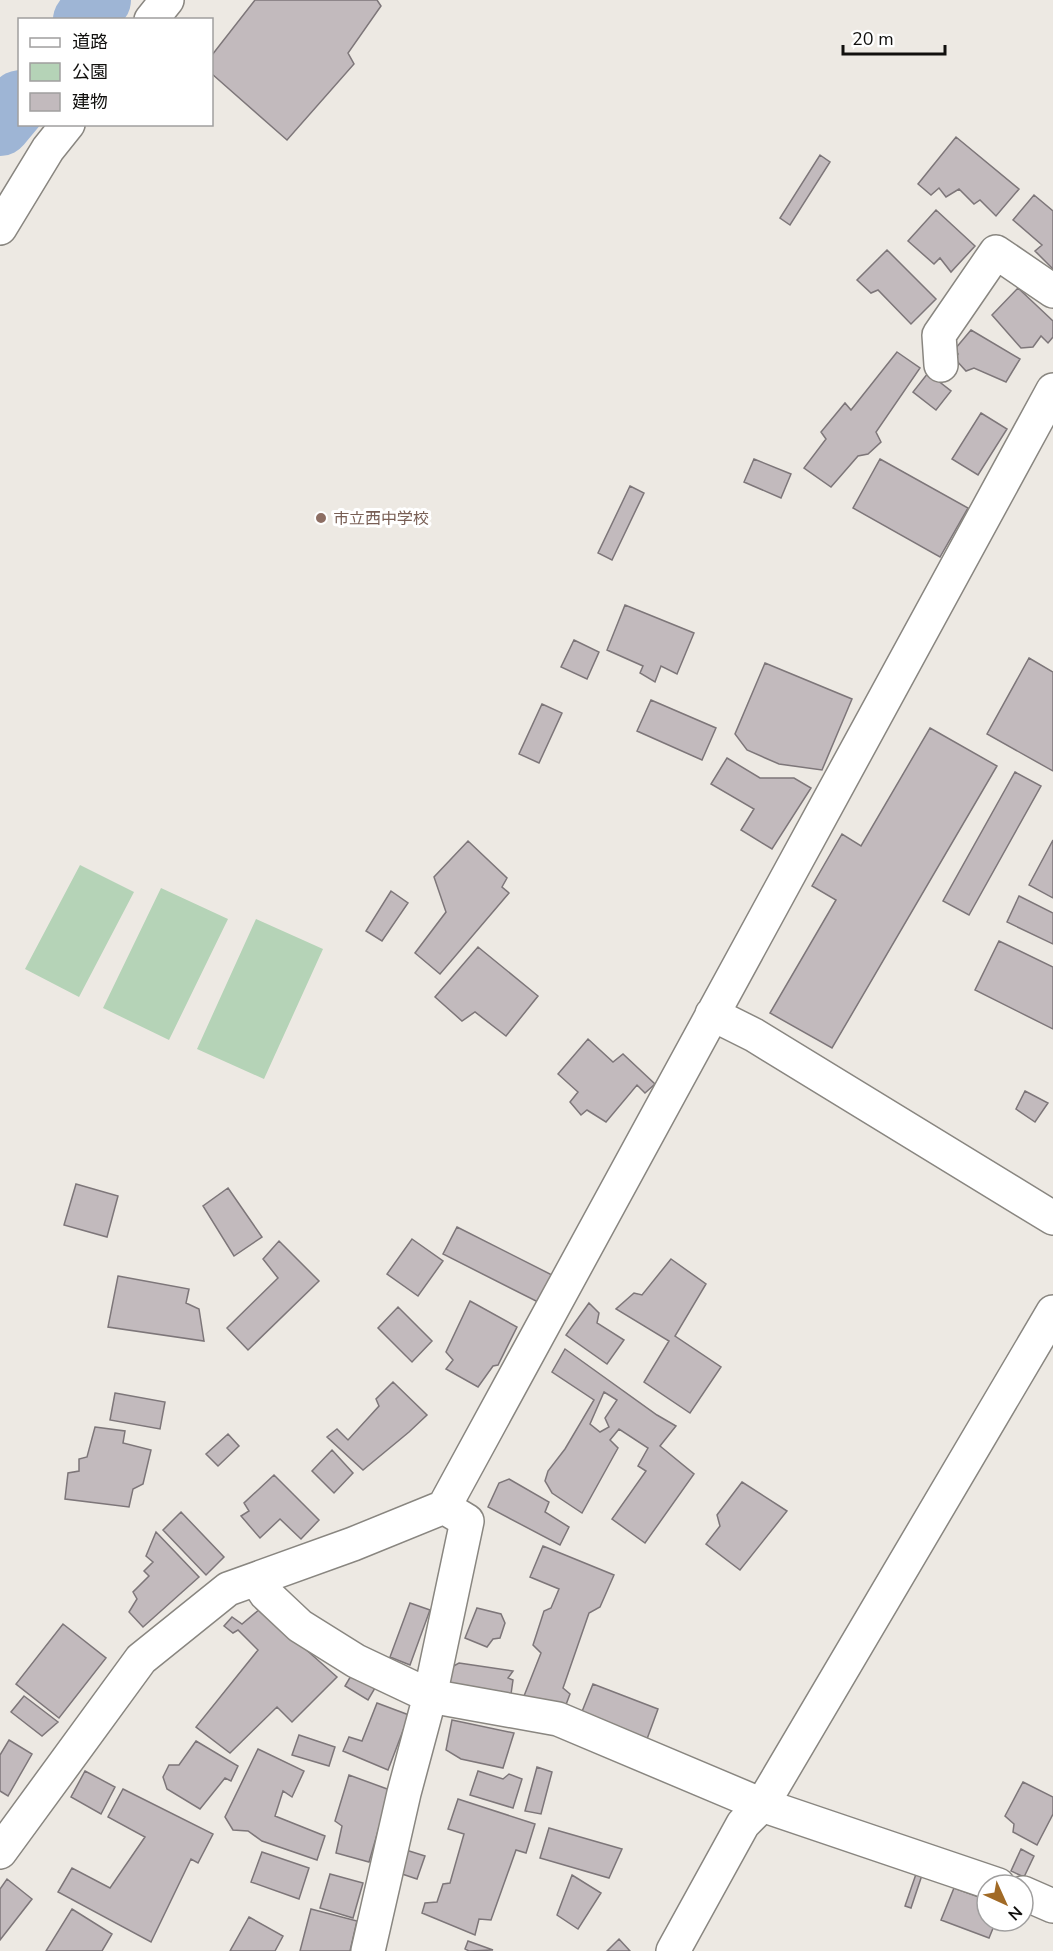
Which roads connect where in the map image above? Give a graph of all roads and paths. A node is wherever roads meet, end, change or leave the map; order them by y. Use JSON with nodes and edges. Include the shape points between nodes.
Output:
{"nodes":[{"id":1,"x":167,"y":0,"type":"edge"},
{"id":2,"x":153,"y":18,"type":"edge"},
{"id":3,"x":66,"y":126,"type":"edge"},
{"id":4,"x":0,"y":228,"type":"edge"},
{"id":5,"x":1053,"y":291,"type":"edge"},
{"id":6,"x":941,"y":365,"type":"dead end"},
{"id":7,"x":1053,"y":390,"type":"edge"},
{"id":8,"x":712,"y":1014,"type":"junction"},
{"id":9,"x":1053,"y":1218,"type":"edge"},
{"id":10,"x":1053,"y":1312,"type":"edge"},
{"id":11,"x":444,"y":1507,"type":"junction"},
{"id":12,"x":256,"y":1579,"type":"junction"},
{"id":13,"x":430,"y":1696,"type":"junction"},
{"id":14,"x":762,"y":1805,"type":"junction"},
{"id":15,"x":0,"y":1852,"type":"edge"},
{"id":16,"x":975,"y":1877,"type":"edge"},
{"id":17,"x":1035,"y":1898,"type":"edge"},
{"id":18,"x":1053,"y":1906,"type":"edge"},
{"id":19,"x":368,"y":1951,"type":"edge"},
{"id":20,"x":673,"y":1951,"type":"edge"}],
"edges":[{"from":1,"to":2,"type":"street"},
{"from":3,"to":4,"type":"street"},
{"from":5,"to":6,"type":"street","via":[[996,252],[939,335]]},
{"from":7,"to":8,"type":"street"},
{"from":8,"to":9,"type":"street","via":[[764,1041]]},
{"from":8,"to":11,"type":"street"},
{"from":10,"to":14,"type":"street"},
{"from":11,"to":12,"type":"street"},
{"from":11,"to":13,"type":"street","via":[[466,1521]]},
{"from":12,"to":13,"type":"street","via":[[300,1626],[356,1661]]},
{"from":12,"to":15,"type":"street","via":[[228,1589],[141,1659]]},
{"from":13,"to":14,"type":"street","via":[[558,1719]]},
{"from":13,"to":19,"type":"street"},
{"from":14,"to":16,"type":"street"},
{"from":14,"to":20,"type":"street","via":[[743,1824]]},
{"from":17,"to":18,"type":"street"}]}
